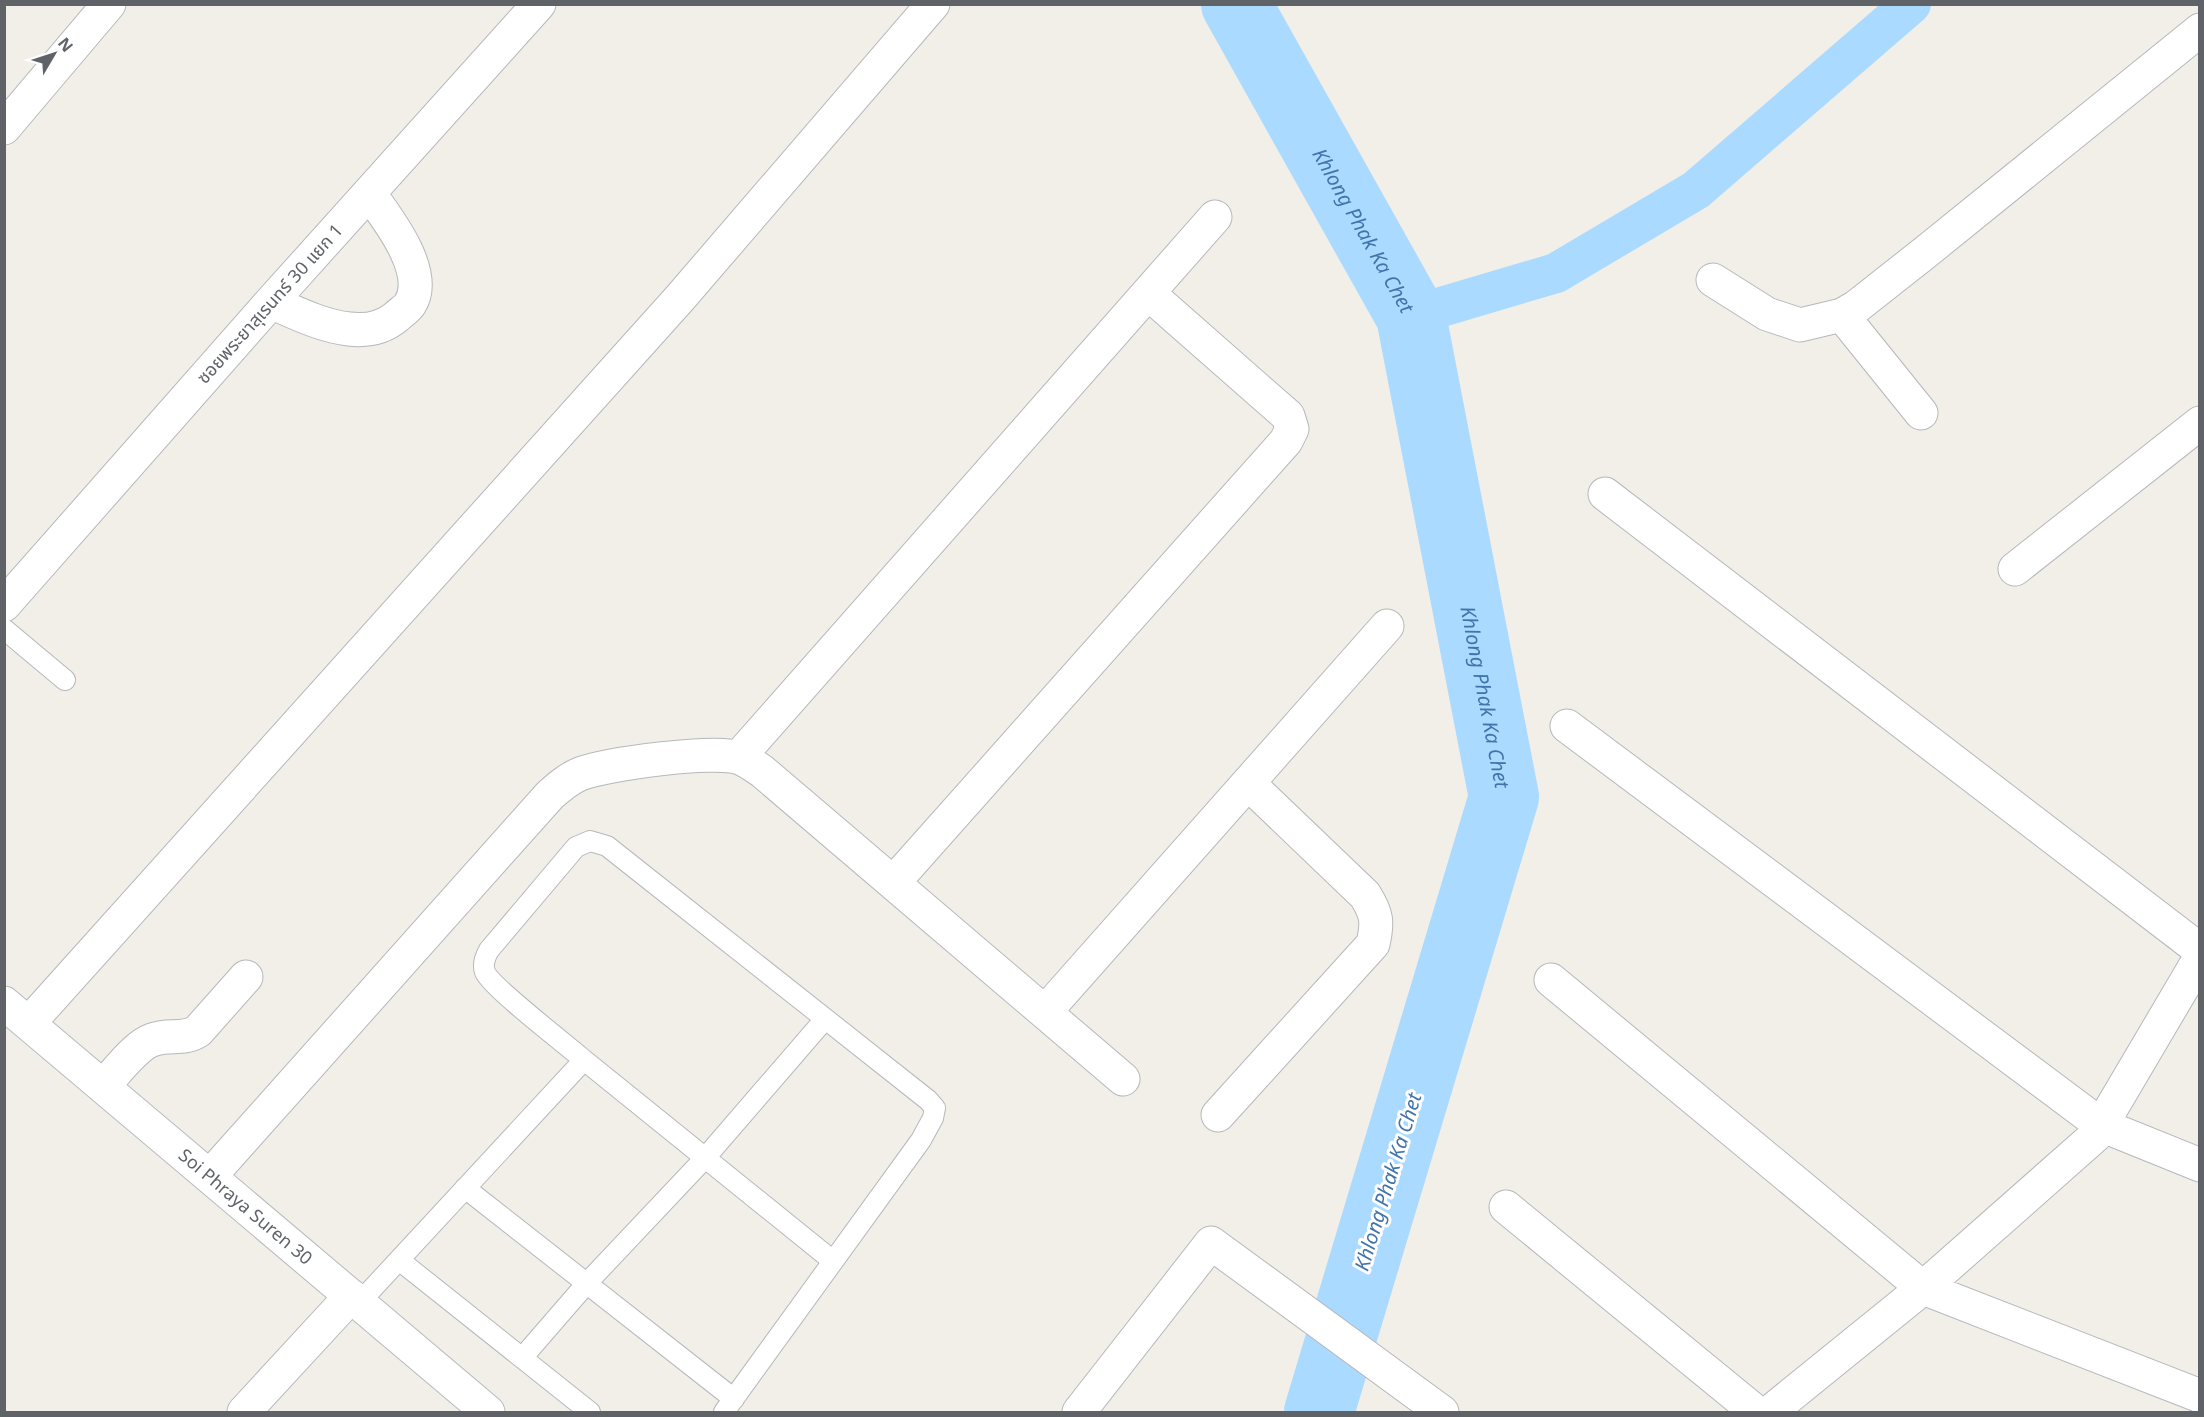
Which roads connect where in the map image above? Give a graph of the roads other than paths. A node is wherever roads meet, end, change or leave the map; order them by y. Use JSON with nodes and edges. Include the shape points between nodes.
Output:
{"nodes":[{"id":1,"x":109,"y":4,"type":"edge"},
{"id":2,"x":538,"y":4,"type":"edge"},
{"id":3,"x":933,"y":4,"type":"edge"},
{"id":4,"x":2199,"y":30,"type":"edge"},
{"id":5,"x":4,"y":128,"type":"edge"},
{"id":6,"x":369,"y":194,"type":"junction"},
{"id":7,"x":1215,"y":218,"type":"dead end"},
{"id":8,"x":1713,"y":280,"type":"dead end"},
{"id":9,"x":1149,"y":293,"type":"junction"},
{"id":10,"x":271,"y":302,"type":"junction"},
{"id":11,"x":1842,"y":315,"type":"junction"},
{"id":12,"x":1921,"y":413,"type":"dead end"},
{"id":13,"x":2199,"y":423,"type":"edge"},
{"id":14,"x":1605,"y":494,"type":"dead end"},
{"id":15,"x":2015,"y":569,"type":"dead end"},
{"id":16,"x":4,"y":605,"type":"edge"},
{"id":17,"x":1387,"y":626,"type":"dead end"},
{"id":18,"x":4,"y":629,"type":"edge"},
{"id":19,"x":65,"y":680,"type":"dead end"},
{"id":20,"x":1567,"y":726,"type":"dead end"},
{"id":21,"x":739,"y":758,"type":"junction"},
{"id":22,"x":1248,"y":783,"type":"junction"},
{"id":23,"x":894,"y":883,"type":"junction"},
{"id":24,"x":2199,"y":950,"type":"edge"},
{"id":25,"x":2199,"y":958,"type":"edge"},
{"id":26,"x":246,"y":977,"type":"dead end"},
{"id":27,"x":1551,"y":980,"type":"dead end"},
{"id":28,"x":1045,"y":1012,"type":"junction"},
{"id":29,"x":17,"y":1013,"type":"edge"},
{"id":30,"x":825,"y":1019,"type":"junction"},
{"id":31,"x":584,"y":1060,"type":"junction"},
{"id":32,"x":1123,"y":1079,"type":"dead end"},
{"id":33,"x":103,"y":1086,"type":"junction"},
{"id":34,"x":1218,"y":1115,"type":"dead end"},
{"id":35,"x":2101,"y":1125,"type":"junction"},
{"id":36,"x":705,"y":1158,"type":"junction"},
{"id":37,"x":2199,"y":1165,"type":"edge"},
{"id":38,"x":210,"y":1176,"type":"junction"},
{"id":39,"x":465,"y":1188,"type":"junction"},
{"id":40,"x":1506,"y":1207,"type":"dead end"},
{"id":41,"x":399,"y":1260,"type":"junction"},
{"id":42,"x":833,"y":1261,"type":"junction"},
{"id":43,"x":587,"y":1283,"type":"junction"},
{"id":44,"x":1923,"y":1288,"type":"junction"},
{"id":45,"x":355,"y":1300,"type":"junction"},
{"id":46,"x":522,"y":1358,"type":"junction"},
{"id":47,"x":2199,"y":1396,"type":"edge"},
{"id":48,"x":729,"y":1406,"type":"edge"},
{"id":49,"x":244,"y":1413,"type":"edge"},
{"id":50,"x":488,"y":1413,"type":"edge"},
{"id":51,"x":590,"y":1413,"type":"edge"},
{"id":52,"x":1079,"y":1413,"type":"edge"},
{"id":53,"x":1442,"y":1413,"type":"edge"},
{"id":54,"x":1756,"y":1413,"type":"edge"},
{"id":55,"x":1770,"y":1413,"type":"edge"}],
"edges":[{"from":1,"to":5,"type":"street"},
{"from":2,"to":6,"type":"street","name":"ซอยพระยาสุเรนทร์ 30 แยก 1"},
{"from":3,"to":29,"type":"street","via":[[680,298]]},
{"from":4,"to":11,"type":"street","via":[[1927,251]]},
{"from":6,"to":10,"type":"street","name":"ซอยพระยาสุเรนทร์ 30 แยก 1"},
{"from":6,"to":10,"type":"street","via":[[405,247],[415,289],[410,304],[376,328],[350,329],[317,321]]},
{"from":7,"to":9,"type":"street"},
{"from":8,"to":11,"type":"street","via":[[1767,314],[1800,325]]},
{"from":9,"to":21,"type":"street"},
{"from":9,"to":23,"type":"street","via":[[1288,416],[1292,429],[1286,441]]},
{"from":10,"to":16,"type":"street","name":"ซอยพระยาสุเรนทร์ 30 แยก 1"},
{"from":11,"to":12,"type":"street"},
{"from":13,"to":15,"type":"street"},
{"from":14,"to":24,"type":"street"},
{"from":17,"to":22,"type":"street"},
{"from":18,"to":19,"type":"lane"},
{"from":20,"to":35,"type":"street"},
{"from":21,"to":23,"type":"street","via":[[764,772]]},
{"from":21,"to":38,"type":"street","via":[[715,753],[616,765],[565,781]]},
{"from":22,"to":28,"type":"street"},
{"from":22,"to":34,"type":"street","via":[[1365,895],[1374,909],[1377,926],[1373,944]]},
{"from":23,"to":28,"type":"street"},
{"from":25,"to":35,"type":"street"},
{"from":26,"to":33,"type":"street","via":[[198,1031],[190,1036],[151,1040]]},
{"from":27,"to":44,"type":"street"},
{"from":28,"to":32,"type":"street"},
{"from":29,"to":33,"type":"street","name":"Soi Phraya Suren 30"},
{"from":30,"to":31,"type":"lane","via":[[607,846],[590,841],[576,847],[489,950],[484,961],[485,974],[499,988]]},
{"from":30,"to":36,"type":"lane"},
{"from":30,"to":42,"type":"lane","via":[[935,1108],[921,1140]]},
{"from":31,"to":36,"type":"lane"},
{"from":31,"to":39,"type":"lane"},
{"from":33,"to":38,"type":"street","name":"Soi Phraya Suren 30"},
{"from":35,"to":37,"type":"street"},
{"from":35,"to":44,"type":"street","via":[[2095,1136]]},
{"from":36,"to":42,"type":"lane"},
{"from":36,"to":43,"type":"lane"},
{"from":38,"to":45,"type":"street","name":"Soi Phraya Suren 30"},
{"from":39,"to":41,"type":"lane"},
{"from":39,"to":43,"type":"lane"},
{"from":40,"to":54,"type":"street"},
{"from":41,"to":45,"type":"lane"},
{"from":41,"to":46,"type":"lane"},
{"from":42,"to":48,"type":"lane"},
{"from":43,"to":46,"type":"lane"},
{"from":43,"to":48,"type":"lane"},
{"from":44,"to":47,"type":"street"},
{"from":44,"to":55,"type":"street"},
{"from":45,"to":49,"type":"street"},
{"from":45,"to":50,"type":"street","name":"Soi Phraya Suren 30"},
{"from":46,"to":51,"type":"lane"},
{"from":52,"to":53,"type":"street","via":[[1211,1243]]}]}
